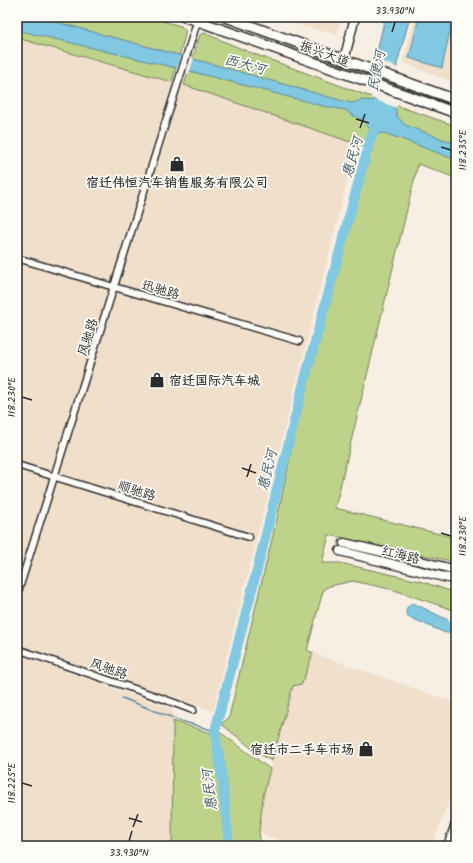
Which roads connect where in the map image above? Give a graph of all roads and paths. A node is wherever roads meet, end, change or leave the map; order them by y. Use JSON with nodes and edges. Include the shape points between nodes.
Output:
{"nodes":[{"id":1,"x":185,"y":17,"type":"edge"},
{"id":2,"x":226,"y":17,"type":"edge"},
{"id":3,"x":355,"y":17,"type":"edge"},
{"id":4,"x":198,"y":19,"type":"edge"},
{"id":5,"x":344,"y":60,"type":"junction"},
{"id":6,"x":456,"y":100,"type":"edge"},
{"id":7,"x":456,"y":113,"type":"edge"},
{"id":8,"x":17,"y":258,"type":"edge"},
{"id":9,"x":114,"y":287,"type":"junction"},
{"id":10,"x":299,"y":341,"type":"dead end"},
{"id":11,"x":17,"y":465,"type":"edge"},
{"id":12,"x":54,"y":477,"type":"junction"},
{"id":13,"x":249,"y":537,"type":"dead end"},
{"id":14,"x":456,"y":570,"type":"edge"},
{"id":15,"x":456,"y":580,"type":"edge"},
{"id":16,"x":17,"y":595,"type":"edge"},
{"id":17,"x":17,"y":649,"type":"edge"},
{"id":18,"x":193,"y":710,"type":"dead end"},
{"id":19,"x":456,"y":824,"type":"edge"},
{"id":20,"x":456,"y":836,"type":"edge"},
{"id":21,"x":448,"y":846,"type":"edge"},
{"id":22,"x":452,"y":846,"type":"edge"}],
"edges":[{"from":1,"to":4,"type":"main road","name":"振兴大道"},
{"from":2,"to":5,"type":"main road","name":"振兴大道"},
{"from":3,"to":5,"type":"street"},
{"from":4,"to":7,"type":"main road","name":"振兴大道"},
{"from":4,"to":9,"type":"street","name":"风驰路"},
{"from":5,"to":6,"type":"main road","name":"振兴大道"},
{"from":8,"to":9,"type":"street","name":"迅驰路"},
{"from":9,"to":10,"type":"street","name":"迅驰路"},
{"from":9,"to":12,"type":"street","name":"风驰路"},
{"from":11,"to":12,"type":"street","name":"顺驰路"},
{"from":12,"to":13,"type":"street","name":"顺驰路"},
{"from":12,"to":16,"type":"street","name":"风驰路"},
{"from":14,"to":15,"type":"street","name":"红海路","via":[[417,560],[342,547]]},
{"from":17,"to":18,"type":"street","name":"风驰路"},
{"from":19,"to":21,"type":"street"},
{"from":20,"to":22,"type":"street"}]}
